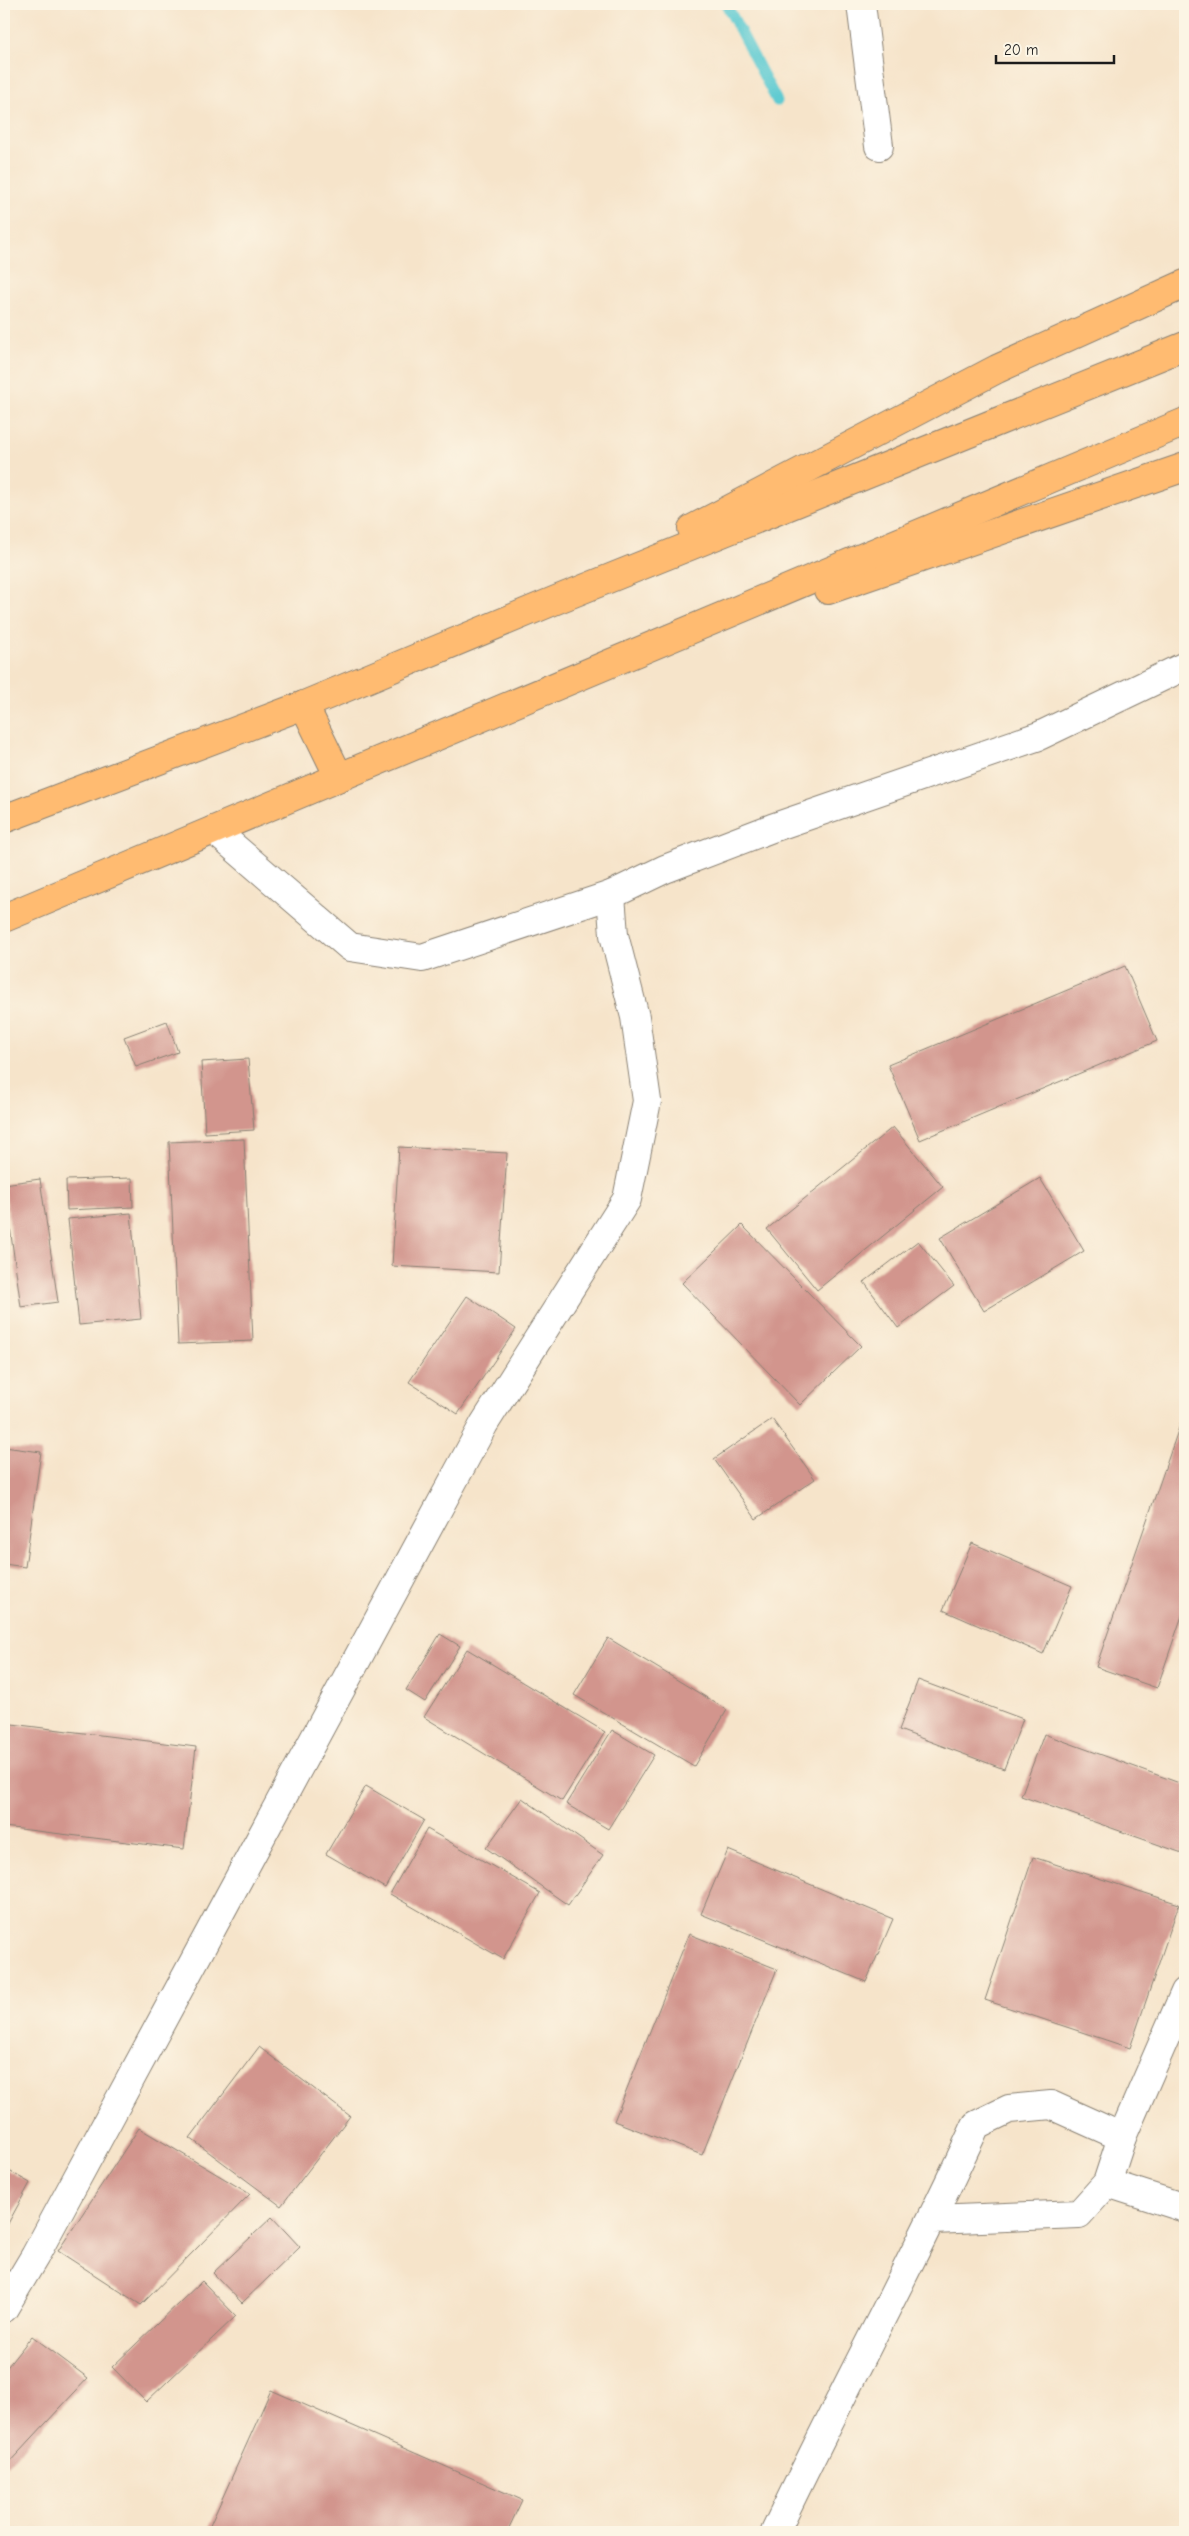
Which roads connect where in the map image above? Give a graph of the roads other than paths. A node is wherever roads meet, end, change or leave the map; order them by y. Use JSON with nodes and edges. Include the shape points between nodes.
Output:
{"nodes":[{"id":1,"x":860,"y":4,"type":"edge"},
{"id":2,"x":878,"y":146,"type":"dead end"},
{"id":3,"x":1185,"y":284,"type":"edge"},
{"id":4,"x":1185,"y":346,"type":"edge"},
{"id":5,"x":1185,"y":422,"type":"edge"},
{"id":6,"x":1185,"y":468,"type":"edge"},
{"id":7,"x":556,"y":600,"type":"junction"},
{"id":8,"x":604,"y":666,"type":"junction"},
{"id":9,"x":1185,"y":666,"type":"edge"},
{"id":10,"x":304,"y":705,"type":"junction"},
{"id":11,"x":339,"y":777,"type":"junction"},
{"id":12,"x":4,"y":819,"type":"edge"},
{"id":13,"x":214,"y":830,"type":"junction"},
{"id":14,"x":611,"y":895,"type":"junction"},
{"id":15,"x":4,"y":918,"type":"edge"},
{"id":16,"x":1185,"y":1992,"type":"edge"},
{"id":17,"x":1122,"y":2136,"type":"junction"},
{"id":18,"x":1107,"y":2183,"type":"junction"},
{"id":19,"x":1185,"y":2208,"type":"edge"},
{"id":20,"x":933,"y":2220,"type":"junction"},
{"id":21,"x":4,"y":2308,"type":"edge"},
{"id":22,"x":775,"y":2532,"type":"edge"}],
"edges":[{"from":1,"to":2,"type":"street"},
{"from":3,"to":7,"type":"highway","via":[[997,369]]},
{"from":4,"to":7,"type":"highway"},
{"from":5,"to":8,"type":"highway"},
{"from":6,"to":8,"type":"highway"},
{"from":7,"to":10,"type":"highway"},
{"from":8,"to":11,"type":"highway"},
{"from":9,"to":14,"type":"street","via":[[1039,736],[772,828],[665,869]]},
{"from":10,"to":11,"type":"highway"},
{"from":10,"to":12,"type":"highway"},
{"from":11,"to":13,"type":"highway"},
{"from":13,"to":14,"type":"street","via":[[350,947],[422,958]]},
{"from":13,"to":15,"type":"highway"},
{"from":14,"to":21,"type":"street","via":[[614,935],[634,1017],[647,1101],[627,1199],[484,1424]]},
{"from":16,"to":17,"type":"street"},
{"from":17,"to":18,"type":"street"},
{"from":17,"to":20,"type":"street","via":[[1051,2105],[1009,2109],[976,2125]]},
{"from":18,"to":19,"type":"street"},
{"from":18,"to":20,"type":"street","via":[[1080,2214]]},
{"from":20,"to":22,"type":"street"}]}
